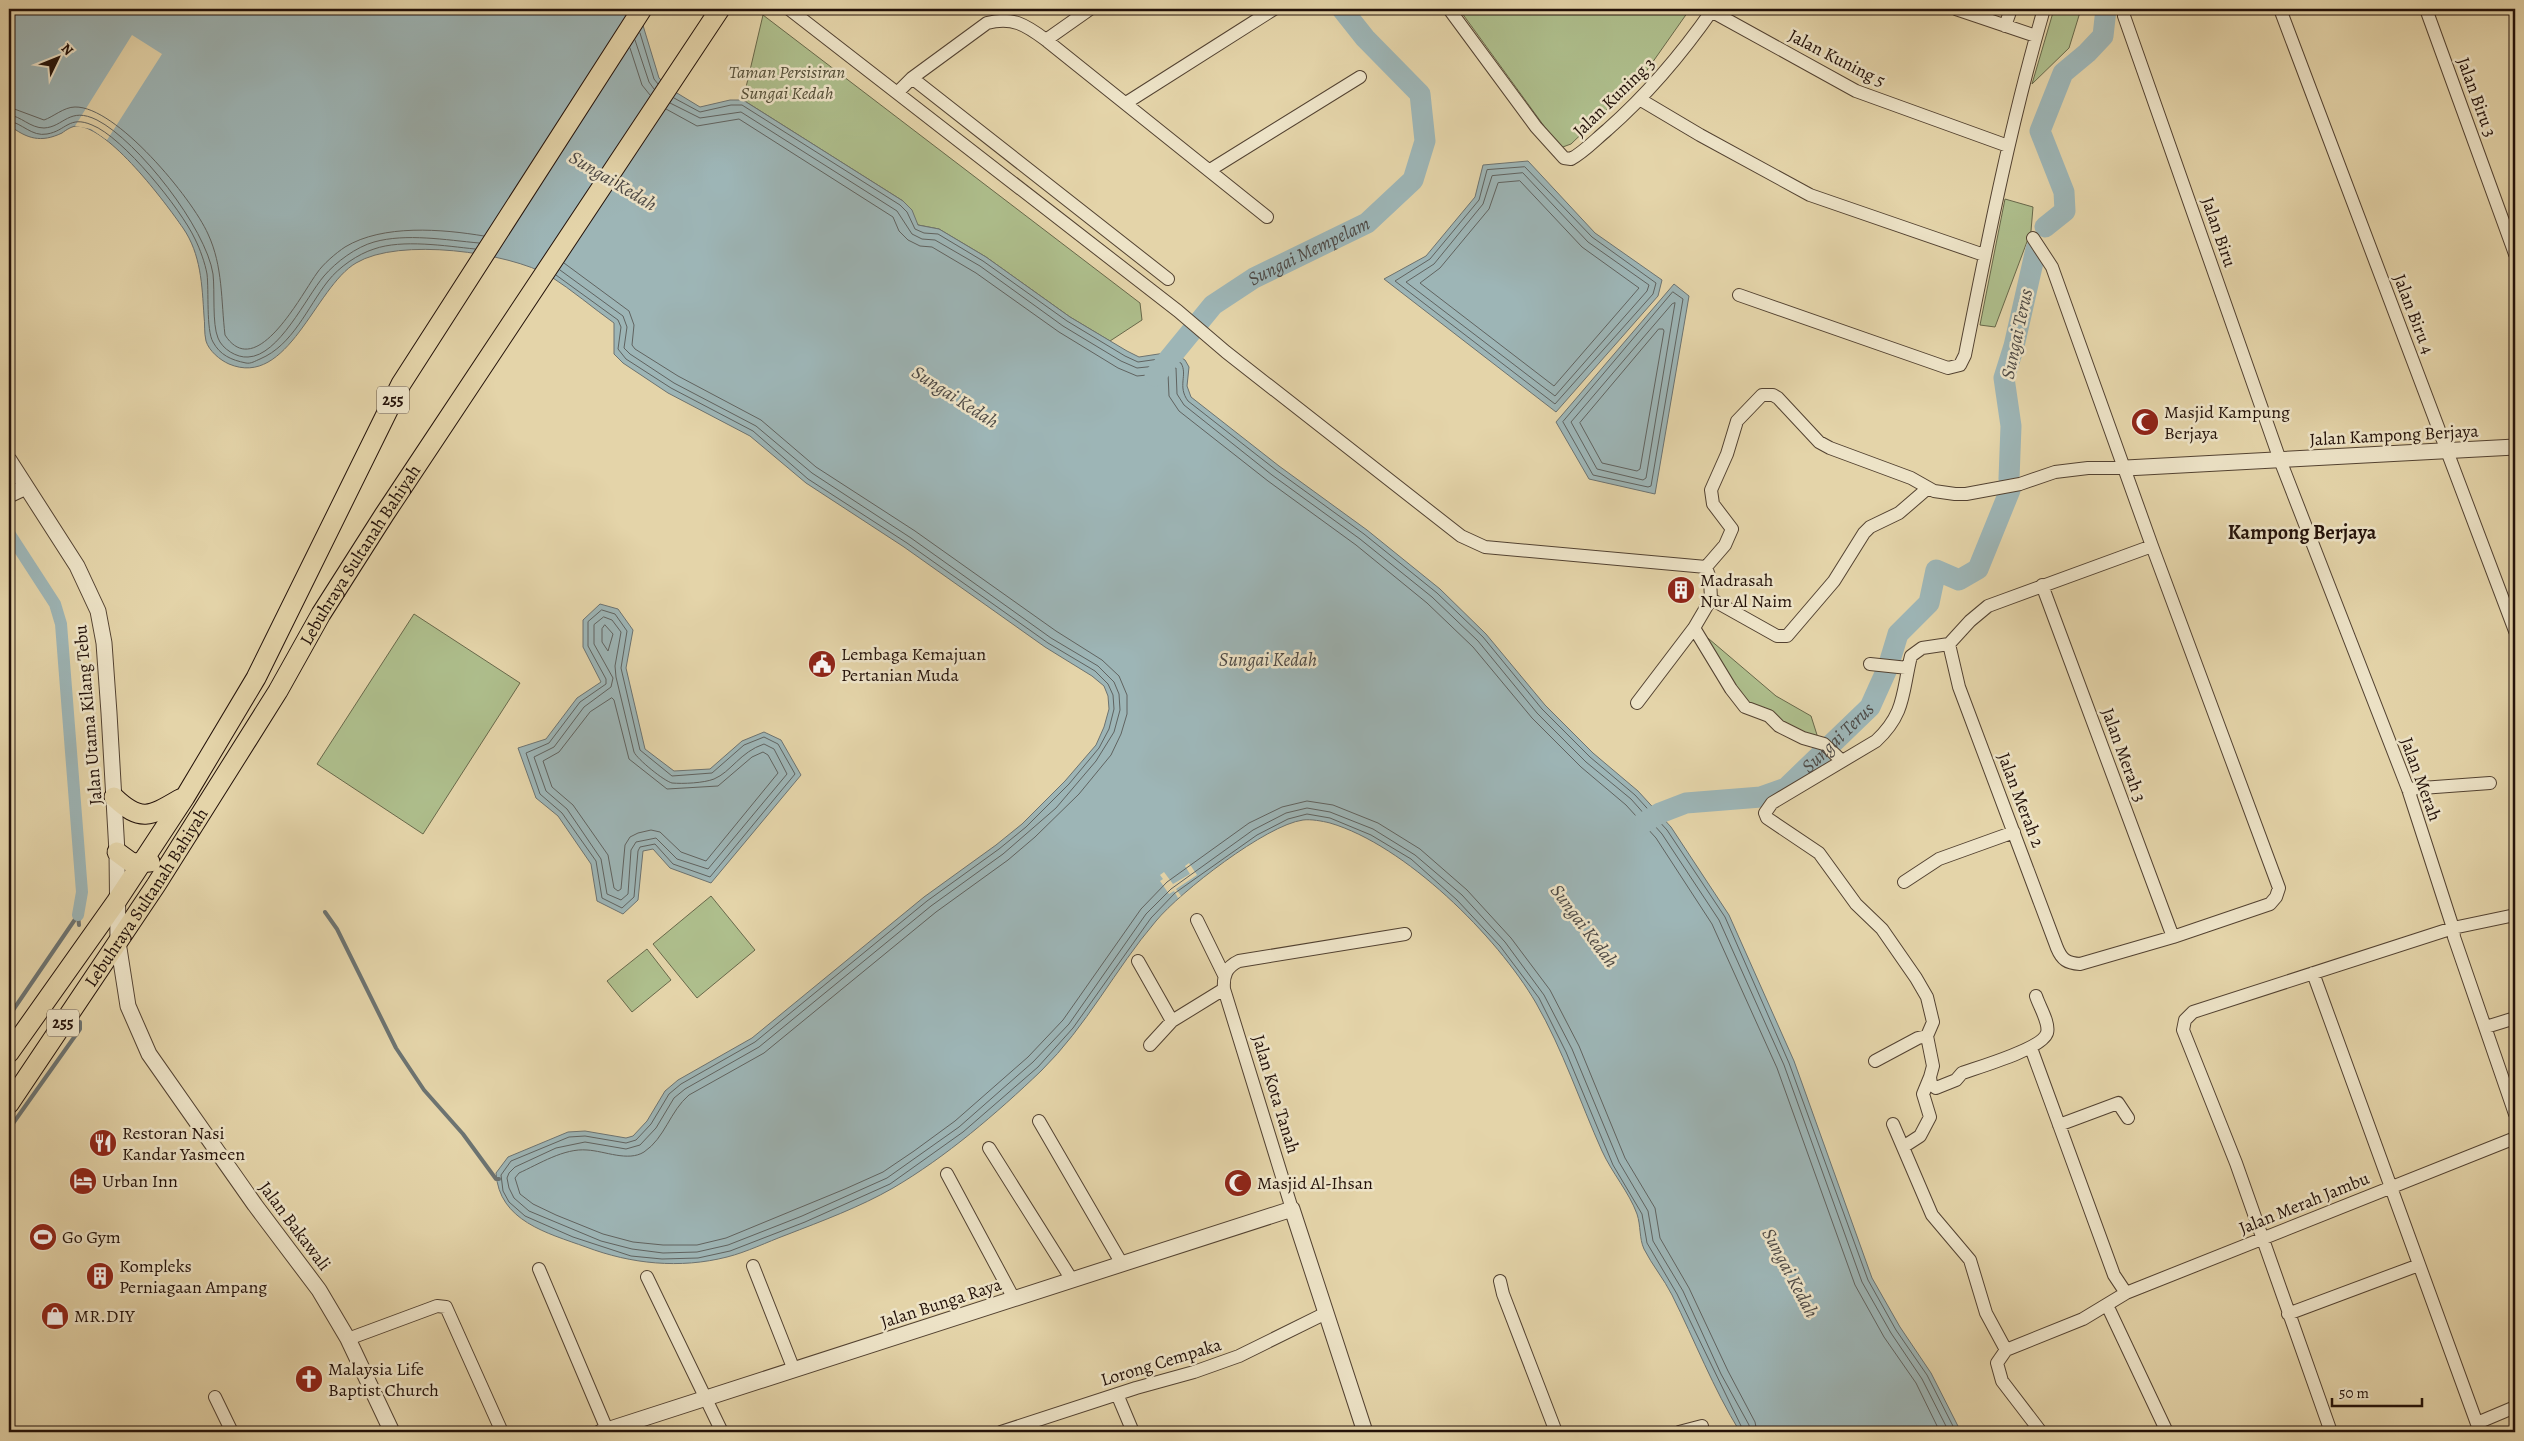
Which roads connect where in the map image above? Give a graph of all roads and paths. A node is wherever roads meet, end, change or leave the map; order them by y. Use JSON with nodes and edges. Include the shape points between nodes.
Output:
{"nodes":[{"id":1,"x":642,"y":9,"type":"edge"},
{"id":2,"x":720,"y":9,"type":"edge"},
{"id":3,"x":789,"y":9,"type":"edge"},
{"id":4,"x":1090,"y":9,"type":"edge"},
{"id":5,"x":1274,"y":9,"type":"edge"},
{"id":6,"x":1449,"y":9,"type":"edge"},
{"id":7,"x":1956,"y":9,"type":"edge"},
{"id":8,"x":2011,"y":9,"type":"edge"},
{"id":9,"x":2044,"y":9,"type":"edge"},
{"id":10,"x":2280,"y":9,"type":"edge"},
{"id":11,"x":2426,"y":9,"type":"edge"},
{"id":12,"x":1712,"y":10,"type":"edge"},
{"id":13,"x":2124,"y":16,"type":"dead end"},
{"id":14,"x":2005,"y":26,"type":"junction"},
{"id":15,"x":2036,"y":36,"type":"junction"},
{"id":16,"x":1046,"y":40,"type":"junction"},
{"id":17,"x":1360,"y":77,"type":"dead end"},
{"id":18,"x":912,"y":78,"type":"junction"},
{"id":19,"x":898,"y":92,"type":"junction"},
{"id":20,"x":1641,"y":100,"type":"junction"},
{"id":21,"x":1126,"y":103,"type":"junction"},
{"id":22,"x":2008,"y":146,"type":"junction"},
{"id":23,"x":1210,"y":170,"type":"junction"},
{"id":24,"x":1267,"y":217,"type":"dead end"},
{"id":25,"x":2032,"y":238,"type":"dead end"},
{"id":26,"x":2515,"y":254,"type":"edge"},
{"id":27,"x":1984,"y":255,"type":"junction"},
{"id":28,"x":1168,"y":279,"type":"dead end"},
{"id":29,"x":1739,"y":295,"type":"dead end"},
{"id":30,"x":2515,"y":447,"type":"edge"},
{"id":31,"x":2447,"y":450,"type":"junction"},
{"id":32,"x":9,"y":460,"type":"edge"},
{"id":33,"x":2280,"y":460,"type":"junction"},
{"id":34,"x":2126,"y":468,"type":"junction"},
{"id":35,"x":26,"y":487,"type":"junction"},
{"id":36,"x":1928,"y":488,"type":"junction"},
{"id":37,"x":9,"y":495,"type":"edge"},
{"id":38,"x":2152,"y":546,"type":"junction"},
{"id":39,"x":1706,"y":567,"type":"junction"},
{"id":40,"x":2042,"y":584,"type":"junction"},
{"id":41,"x":1711,"y":599,"type":"junction"},
{"id":42,"x":1694,"y":628,"type":"junction"},
{"id":43,"x":2515,"y":632,"type":"edge"},
{"id":44,"x":1949,"y":644,"type":"junction"},
{"id":45,"x":1876,"y":664,"type":"dead end"},
{"id":46,"x":1903,"y":668,"type":"junction"},
{"id":47,"x":1637,"y":703,"type":"dead end"},
{"id":48,"x":1839,"y":759,"type":"junction"},
{"id":49,"x":2490,"y":783,"type":"dead end"},
{"id":50,"x":2408,"y":789,"type":"junction"},
{"id":51,"x":114,"y":797,"type":"junction"},
{"id":52,"x":185,"y":797,"type":"junction"},
{"id":53,"x":2014,"y":832,"type":"junction"},
{"id":54,"x":176,"y":851,"type":"junction"},
{"id":55,"x":117,"y":852,"type":"junction"},
{"id":56,"x":140,"y":864,"type":"junction"},
{"id":57,"x":1904,"y":882,"type":"dead end"},
{"id":58,"x":116,"y":902,"type":"junction"},
{"id":59,"x":2515,"y":915,"type":"edge"},
{"id":60,"x":1197,"y":920,"type":"dead end"},
{"id":61,"x":2453,"y":928,"type":"junction"},
{"id":62,"x":1405,"y":934,"type":"dead end"},
{"id":63,"x":2173,"y":937,"type":"junction"},
{"id":64,"x":118,"y":942,"type":"junction"},
{"id":65,"x":1138,"y":962,"type":"dead end"},
{"id":66,"x":2313,"y":973,"type":"junction"},
{"id":67,"x":1224,"y":975,"type":"junction"},
{"id":68,"x":1224,"y":989,"type":"junction"},
{"id":69,"x":2036,"y":996,"type":"dead end"},
{"id":70,"x":2515,"y":1018,"type":"edge"},
{"id":71,"x":1172,"y":1021,"type":"junction"},
{"id":72,"x":2486,"y":1027,"type":"junction"},
{"id":73,"x":1927,"y":1036,"type":"junction"},
{"id":74,"x":1150,"y":1045,"type":"dead end"},
{"id":75,"x":2031,"y":1048,"type":"junction"},
{"id":76,"x":9,"y":1053,"type":"edge"},
{"id":77,"x":1875,"y":1061,"type":"dead end"},
{"id":78,"x":1930,"y":1077,"type":"junction"},
{"id":79,"x":9,"y":1104,"type":"edge"},
{"id":80,"x":2515,"y":1110,"type":"edge"},
{"id":81,"x":2128,"y":1118,"type":"dead end"},
{"id":82,"x":1039,"y":1121,"type":"dead end"},
{"id":83,"x":1893,"y":1124,"type":"dead end"},
{"id":84,"x":2059,"y":1125,"type":"junction"},
{"id":85,"x":2515,"y":1138,"type":"edge"},
{"id":86,"x":1903,"y":1147,"type":"junction"},
{"id":87,"x":989,"y":1148,"type":"dead end"},
{"id":88,"x":947,"y":1174,"type":"dead end"},
{"id":89,"x":2391,"y":1188,"type":"junction"},
{"id":90,"x":1292,"y":1209,"type":"junction"},
{"id":91,"x":2262,"y":1238,"type":"junction"},
{"id":92,"x":1122,"y":1264,"type":"junction"},
{"id":93,"x":2420,"y":1265,"type":"junction"},
{"id":94,"x":753,"y":1266,"type":"dead end"},
{"id":95,"x":539,"y":1269,"type":"dead end"},
{"id":96,"x":647,"y":1277,"type":"dead end"},
{"id":97,"x":1072,"y":1280,"type":"junction"},
{"id":98,"x":1500,"y":1281,"type":"dead end"},
{"id":99,"x":2126,"y":1292,"type":"junction"},
{"id":100,"x":1014,"y":1299,"type":"junction"},
{"id":101,"x":2107,"y":1305,"type":"junction"},
{"id":102,"x":1326,"y":1314,"type":"junction"},
{"id":103,"x":2288,"y":1314,"type":"junction"},
{"id":104,"x":348,"y":1339,"type":"junction"},
{"id":105,"x":2006,"y":1350,"type":"junction"},
{"id":106,"x":794,"y":1370,"type":"junction"},
{"id":107,"x":1117,"y":1394,"type":"junction"},
{"id":108,"x":215,"y":1397,"type":"dead end"},
{"id":109,"x":706,"y":1398,"type":"junction"},
{"id":110,"x":2515,"y":1408,"type":"edge"},
{"id":111,"x":1702,"y":1426,"type":"dead end"},
{"id":112,"x":2479,"y":1428,"type":"edge"},
{"id":113,"x":232,"y":1432,"type":"edge"},
{"id":114,"x":392,"y":1432,"type":"edge"},
{"id":115,"x":502,"y":1432,"type":"edge"},
{"id":116,"x":605,"y":1432,"type":"edge"},
{"id":117,"x":722,"y":1432,"type":"edge"},
{"id":118,"x":1001,"y":1432,"type":"edge"},
{"id":119,"x":1133,"y":1432,"type":"edge"},
{"id":120,"x":1366,"y":1432,"type":"edge"},
{"id":121,"x":1556,"y":1432,"type":"edge"},
{"id":122,"x":1679,"y":1432,"type":"edge"},
{"id":123,"x":2040,"y":1432,"type":"edge"},
{"id":124,"x":2167,"y":1432,"type":"edge"},
{"id":125,"x":2331,"y":1432,"type":"edge"}],
"edges":[{"from":1,"to":52,"type":"main road","name":"Lebuhraya Sultanah Bahiyah","number":"255","via":[[402,384],[256,678]]},
{"from":2,"to":54,"type":"main road","name":"Lebuhraya Sultanah Bahiyah","number":"255","via":[[321,614],[278,692]]},
{"from":3,"to":19,"type":"street"},
{"from":4,"to":16,"type":"street"},
{"from":5,"to":21,"type":"street"},
{"from":6,"to":20,"type":"street","name":"Jalan Kuning 3","via":[[1536,127],[1564,158],[1571,159],[1588,147]]},
{"from":7,"to":14,"type":"street"},
{"from":8,"to":14,"type":"street"},
{"from":9,"to":15,"type":"street"},
{"from":10,"to":31,"type":"street","name":"Jalan Biru 4"},
{"from":11,"to":26,"type":"street","name":"Jalan Biru 3"},
{"from":12,"to":20,"type":"street","name":"Jalan Kuning 3","via":[[1679,58]]},
{"from":12,"to":22,"type":"street","name":"Jalan Kuning 5","via":[[1856,91]]},
{"from":13,"to":33,"type":"street","name":"Jalan Biru"},
{"from":14,"to":15,"type":"street"},
{"from":15,"to":22,"type":"street"},
{"from":16,"to":18,"type":"street","via":[[1026,24],[1012,20],[987,23]]},
{"from":16,"to":21,"type":"street"},
{"from":17,"to":23,"type":"street"},
{"from":18,"to":19,"type":"street"},
{"from":18,"to":28,"type":"street"},
{"from":19,"to":39,"type":"street","via":[[1472,543],[1485,547]]},
{"from":20,"to":27,"type":"street","via":[[1810,195]]},
{"from":21,"to":23,"type":"street"},
{"from":22,"to":27,"type":"street"},
{"from":23,"to":24,"type":"street"},
{"from":25,"to":34,"type":"street","via":[[2052,267]]},
{"from":27,"to":29,"type":"street","via":[[1965,354],[1960,365],[1948,368]]},
{"from":30,"to":31,"type":"street","name":"Jalan Kampong Berjaya"},
{"from":31,"to":33,"type":"street","name":"Jalan Kampong Berjaya"},
{"from":31,"to":43,"type":"street","name":"Jalan Biru 4"},
{"from":32,"to":35,"type":"street","name":"Jalan Utama Kilang Tebu"},
{"from":33,"to":34,"type":"street","name":"Jalan Kampong Berjaya"},
{"from":33,"to":50,"type":"street","name":"Jalan Merah"},
{"from":34,"to":36,"type":"street","via":[[2055,472],[2020,484],[1966,494]]},
{"from":34,"to":38,"type":"street"},
{"from":35,"to":37,"type":"street"},
{"from":35,"to":51,"type":"street","name":"Jalan Utama Kilang Tebu","via":[[77,566],[98,611],[104,651]]},
{"from":36,"to":39,"type":"street","via":[[1904,475],[1819,442],[1778,398],[1762,395],[1737,421],[1712,490],[1713,504],[1732,530],[1725,545]]},
{"from":36,"to":41,"type":"street","via":[[1899,513],[1864,533],[1834,580],[1787,636],[1777,636]]},
{"from":38,"to":40,"type":"street"},
{"from":38,"to":63,"type":"street","name":"Jalan Merah 2","via":[[2279,888],[2270,904]]},
{"from":39,"to":41,"type":"street"},
{"from":40,"to":44,"type":"street","via":[[1988,606]]},
{"from":40,"to":63,"type":"street","name":"Jalan Merah 3"},
{"from":41,"to":42,"type":"street"},
{"from":42,"to":47,"type":"street"},
{"from":42,"to":48,"type":"street","via":[[1745,707],[1768,716],[1778,726],[1803,738],[1824,744]]},
{"from":44,"to":46,"type":"street","via":[[1916,650]]},
{"from":44,"to":53,"type":"street","name":"Jalan Merah 2","via":[[1959,687]]},
{"from":45,"to":46,"type":"street"},
{"from":46,"to":48,"type":"street","via":[[1900,711],[1894,723],[1876,741]]},
{"from":48,"to":73,"type":"street","via":[[1772,803],[1765,813],[1767,818],[1819,853],[1856,904],[1882,929],[1927,997],[1933,1022]]},
{"from":49,"to":50,"type":"street"},
{"from":50,"to":61,"type":"street","name":"Jalan Merah"},
{"from":51,"to":52,"type":"main road","via":[[126,809],[138,814],[161,811]]},
{"from":51,"to":55,"type":"street","name":"Jalan Utama Kilang Tebu"},
{"from":52,"to":56,"type":"main road","name":"Lebuhraya Sultanah Bahiyah","number":"255"},
{"from":53,"to":57,"type":"street","via":[[1939,859]]},
{"from":53,"to":63,"type":"street","name":"Jalan Merah 2","via":[[2062,958],[2069,963],[2080,964]]},
{"from":54,"to":56,"type":"main road"},
{"from":54,"to":64,"type":"main road","name":"Lebuhraya Sultanah Bahiyah","number":"255"},
{"from":55,"to":56,"type":"main road","via":[[126,860]]},
{"from":55,"to":58,"type":"street","name":"Jalan Utama Kilang Tebu"},
{"from":56,"to":58,"type":"main road","name":"Lebuhraya Sultanah Bahiyah","number":"255"},
{"from":58,"to":64,"type":"street","name":"Jalan Utama Kilang Tebu"},
{"from":58,"to":76,"type":"main road","name":"Lebuhraya Sultanah Bahiyah","number":"255"},
{"from":59,"to":61,"type":"street"},
{"from":60,"to":67,"type":"street"},
{"from":61,"to":66,"type":"street"},
{"from":61,"to":72,"type":"street","name":"Jalan Merah"},
{"from":62,"to":67,"type":"street","via":[[1239,961]]},
{"from":64,"to":79,"type":"main road","name":"Lebuhraya Sultanah Bahiyah","number":"255"},
{"from":64,"to":104,"type":"street","name":"Jalan Bakawali","via":[[128,1006],[149,1054],[319,1290]]},
{"from":65,"to":71,"type":"street"},
{"from":66,"to":89,"type":"street"},
{"from":66,"to":91,"type":"street","via":[[2194,1012],[2185,1020],[2183,1030]]},
{"from":67,"to":68,"type":"street","name":"Jalan Kota Tanah"},
{"from":68,"to":71,"type":"street"},
{"from":68,"to":90,"type":"street","name":"Jalan Kota Tanah"},
{"from":69,"to":75,"type":"street","via":[[2047,1032]]},
{"from":70,"to":72,"type":"street"},
{"from":71,"to":74,"type":"street"},
{"from":72,"to":80,"type":"street","name":"Jalan Merah"},
{"from":73,"to":77,"type":"street"},
{"from":73,"to":78,"type":"street","via":[[1933,1066]]},
{"from":75,"to":78,"type":"street","via":[[1962,1073],[1956,1080],[1936,1088]]},
{"from":75,"to":84,"type":"street"},
{"from":78,"to":86,"type":"street","via":[[1923,1094],[1930,1117],[1920,1136]]},
{"from":81,"to":84,"type":"street","via":[[2118,1103]]},
{"from":82,"to":92,"type":"street"},
{"from":83,"to":86,"type":"street"},
{"from":84,"to":99,"type":"street","via":[[2114,1275]]},
{"from":85,"to":89,"type":"street","name":"Jalan Merah Jambu"},
{"from":86,"to":105,"type":"street","via":[[1932,1215],[1970,1260],[1986,1314]]},
{"from":87,"to":97,"type":"street"},
{"from":88,"to":100,"type":"street"},
{"from":89,"to":91,"type":"street","name":"Jalan Merah Jambu"},
{"from":89,"to":93,"type":"street"},
{"from":90,"to":92,"type":"street","name":"Jalan Bunga Raya"},
{"from":90,"to":102,"type":"street","name":"Jalan Kota Tanah"},
{"from":91,"to":99,"type":"street","name":"Jalan Merah Jambu"},
{"from":91,"to":103,"type":"street"},
{"from":92,"to":97,"type":"street","name":"Jalan Bunga Raya"},
{"from":93,"to":103,"type":"street"},
{"from":93,"to":112,"type":"street"},
{"from":94,"to":106,"type":"street"},
{"from":95,"to":116,"type":"street"},
{"from":96,"to":109,"type":"street"},
{"from":97,"to":100,"type":"street","name":"Jalan Bunga Raya"},
{"from":98,"to":121,"type":"street"},
{"from":99,"to":101,"type":"street","name":"Jalan Merah Jambu"},
{"from":100,"to":106,"type":"street","name":"Jalan Bunga Raya"},
{"from":101,"to":105,"type":"street","name":"Jalan Merah Jambu","via":[[2075,1322]]},
{"from":101,"to":124,"type":"street"},
{"from":102,"to":107,"type":"street","name":"Lorong Cempaka","via":[[1239,1356]]},
{"from":102,"to":120,"type":"street","name":"Jalan Kota Tanah"},
{"from":103,"to":125,"type":"street"},
{"from":104,"to":114,"type":"street","name":"Jalan Bakawali"},
{"from":104,"to":115,"type":"street","via":[[437,1306],[446,1307]]},
{"from":105,"to":123,"type":"street","via":[[1997,1363],[1999,1375]]},
{"from":106,"to":109,"type":"street","name":"Jalan Bunga Raya"},
{"from":107,"to":118,"type":"street","name":"Lorong Cempaka"},
{"from":107,"to":119,"type":"street"},
{"from":108,"to":113,"type":"street"},
{"from":109,"to":116,"type":"street","name":"Jalan Bunga Raya"},
{"from":109,"to":117,"type":"street"},
{"from":110,"to":112,"type":"street"},
{"from":111,"to":122,"type":"street"}]}
